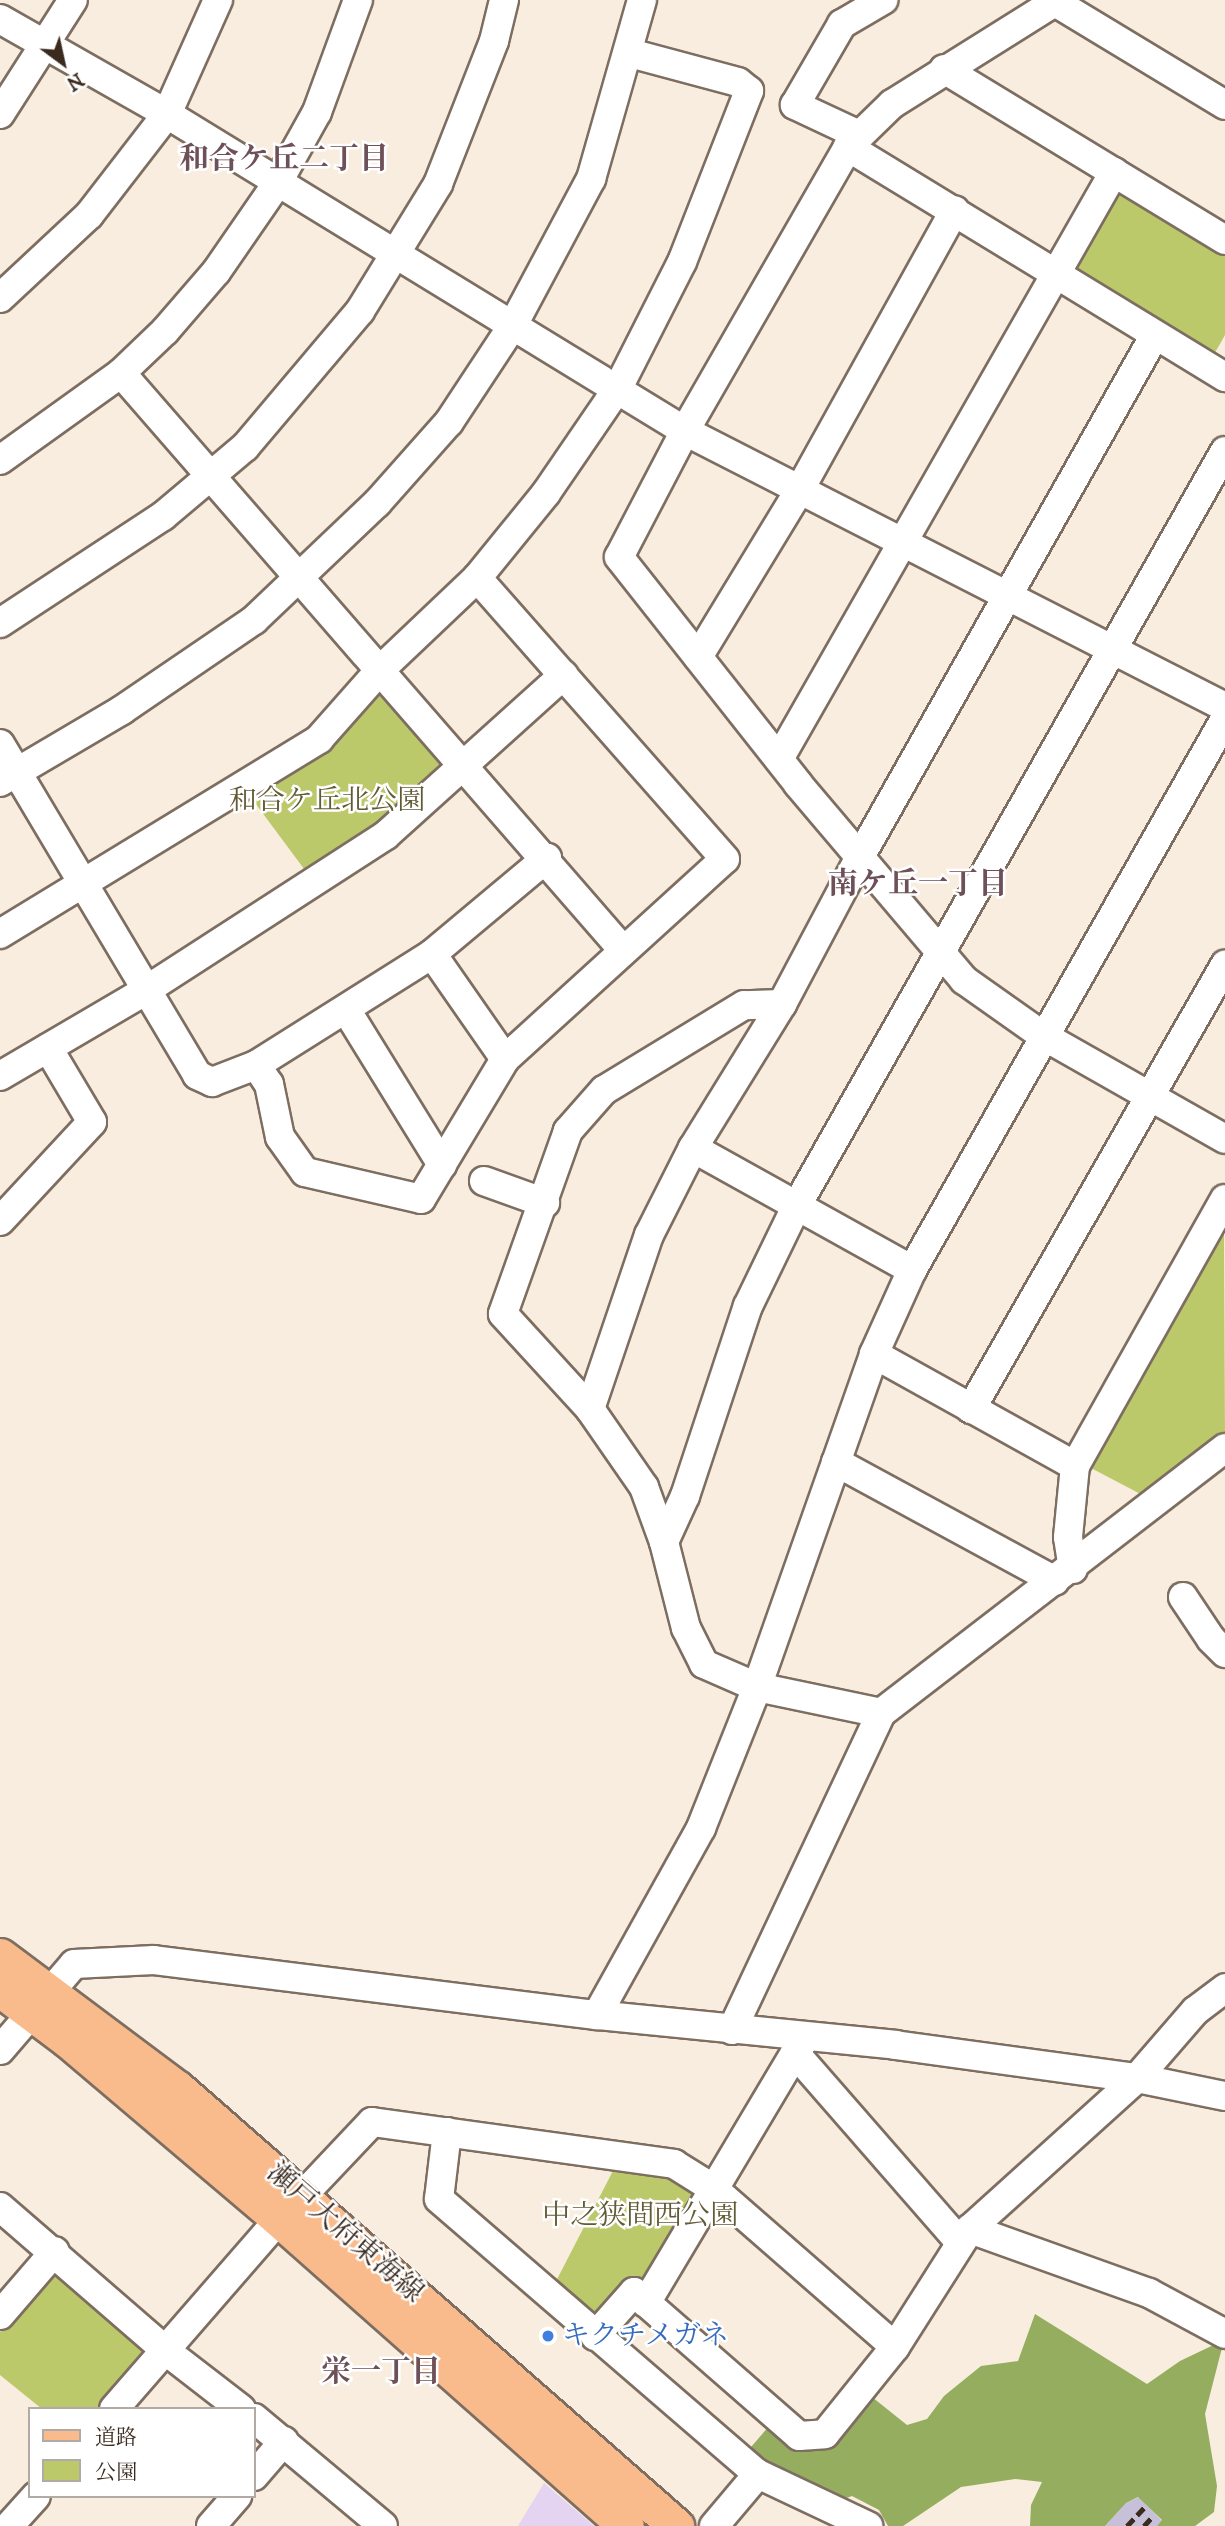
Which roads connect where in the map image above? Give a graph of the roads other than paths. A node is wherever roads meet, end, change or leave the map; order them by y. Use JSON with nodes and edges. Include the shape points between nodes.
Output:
{"nodes":[{"id":1,"x":73,"y":0,"type":"edge"},
{"id":2,"x":218,"y":0,"type":"edge"},
{"id":3,"x":358,"y":0,"type":"edge"},
{"id":4,"x":504,"y":0,"type":"edge"},
{"id":5,"x":642,"y":0,"type":"edge"},
{"id":6,"x":883,"y":0,"type":"edge"},
{"id":7,"x":1057,"y":1,"type":"edge"},
{"id":8,"x":0,"y":19,"type":"edge"},
{"id":9,"x":47,"y":47,"type":"junction"},
{"id":10,"x":629,"y":53,"type":"junction"},
{"id":11,"x":944,"y":69,"type":"junction"},
{"id":12,"x":1225,"y":105,"type":"edge"},
{"id":13,"x":0,"y":114,"type":"edge"},
{"id":14,"x":167,"y":114,"type":"junction"},
{"id":15,"x":853,"y":141,"type":"junction"},
{"id":16,"x":1114,"y":172,"type":"junction"},
{"id":17,"x":278,"y":182,"type":"junction"},
{"id":18,"x":955,"y":210,"type":"junction"},
{"id":19,"x":1225,"y":240,"type":"edge"},
{"id":20,"x":396,"y":253,"type":"junction"},
{"id":21,"x":1058,"y":271,"type":"junction"},
{"id":22,"x":0,"y":298,"type":"edge"},
{"id":23,"x":513,"y":325,"type":"junction"},
{"id":24,"x":1154,"y":335,"type":"junction"},
{"id":25,"x":121,"y":373,"type":"junction"},
{"id":26,"x":1225,"y":377,"type":"edge"},
{"id":27,"x":618,"y":388,"type":"junction"},
{"id":28,"x":685,"y":431,"type":"junction"},
{"id":29,"x":1225,"y":451,"type":"edge"},
{"id":30,"x":0,"y":460,"type":"edge"},
{"id":31,"x":212,"y":476,"type":"junction"},
{"id":32,"x":799,"y":491,"type":"junction"},
{"id":33,"x":902,"y":541,"type":"junction"},
{"id":34,"x":300,"y":577,"type":"junction"},
{"id":35,"x":477,"y":578,"type":"junction"},
{"id":36,"x":1008,"y":596,"type":"junction"},
{"id":37,"x":0,"y":623,"type":"edge"},
{"id":38,"x":1110,"y":648,"type":"junction"},
{"id":39,"x":698,"y":657,"type":"junction"},
{"id":40,"x":380,"y":670,"type":"junction"},
{"id":41,"x":564,"y":674,"type":"junction"},
{"id":42,"x":1225,"y":707,"type":"edge"},
{"id":43,"x":1225,"y":719,"type":"edge"},
{"id":44,"x":0,"y":744,"type":"edge"},
{"id":45,"x":779,"y":759,"type":"junction"},
{"id":46,"x":467,"y":766,"type":"junction"},
{"id":47,"x":9,"y":777,"type":"edge"},
{"id":48,"x":861,"y":855,"type":"junction"},
{"id":49,"x":547,"y":858,"type":"junction"},
{"id":50,"x":84,"y":884,"type":"junction"},
{"id":51,"x":0,"y":934,"type":"edge"},
{"id":52,"x":623,"y":950,"type":"junction"},
{"id":53,"x":941,"y":952,"type":"junction"},
{"id":54,"x":432,"y":954,"type":"junction"},
{"id":55,"x":1225,"y":965,"type":"edge"},
{"id":56,"x":148,"y":989,"type":"junction"},
{"id":57,"x":782,"y":1004,"type":"junction"},
{"id":58,"x":347,"y":1011,"type":"junction"},
{"id":59,"x":1042,"y":1035,"type":"junction"},
{"id":60,"x":48,"y":1048,"type":"junction"},
{"id":61,"x":505,"y":1059,"type":"junction"},
{"id":62,"x":256,"y":1065,"type":"junction"},
{"id":63,"x":0,"y":1076,"type":"edge"},
{"id":64,"x":1152,"y":1096,"type":"junction"},
{"id":65,"x":1225,"y":1139,"type":"edge"},
{"id":66,"x":693,"y":1148,"type":"junction"},
{"id":67,"x":442,"y":1165,"type":"junction"},
{"id":68,"x":484,"y":1181,"type":"dead end"},
{"id":69,"x":545,"y":1203,"type":"junction"},
{"id":70,"x":796,"y":1207,"type":"junction"},
{"id":71,"x":1222,"y":1211,"type":"edge"},
{"id":72,"x":0,"y":1221,"type":"edge"},
{"id":73,"x":912,"y":1270,"type":"junction"},
{"id":74,"x":874,"y":1354,"type":"junction"},
{"id":75,"x":590,"y":1409,"type":"junction"},
{"id":76,"x":971,"y":1409,"type":"junction"},
{"id":77,"x":1225,"y":1448,"type":"edge"},
{"id":78,"x":836,"y":1462,"type":"junction"},
{"id":79,"x":1075,"y":1465,"type":"junction"},
{"id":80,"x":664,"y":1542,"type":"junction"},
{"id":81,"x":1064,"y":1575,"type":"junction"},
{"id":82,"x":1183,"y":1597,"type":"dead end"},
{"id":83,"x":1225,"y":1653,"type":"edge"},
{"id":84,"x":757,"y":1687,"type":"junction"},
{"id":85,"x":881,"y":1713,"type":"junction"},
{"id":86,"x":0,"y":1956,"type":"edge"},
{"id":87,"x":1225,"y":1987,"type":"edge"},
{"id":88,"x":0,"y":1989,"type":"edge"},
{"id":89,"x":39,"y":2001,"type":"junction"},
{"id":90,"x":597,"y":2015,"type":"junction"},
{"id":91,"x":732,"y":2030,"type":"junction"},
{"id":92,"x":801,"y":2045,"type":"junction"},
{"id":93,"x":0,"y":2050,"type":"edge"},
{"id":94,"x":1137,"y":2078,"type":"junction"},
{"id":95,"x":1225,"y":2096,"type":"edge"},
{"id":96,"x":447,"y":2132,"type":"junction"},
{"id":97,"x":714,"y":2189,"type":"junction"},
{"id":98,"x":0,"y":2207,"type":"edge"},
{"id":99,"x":290,"y":2207,"type":"junction"},
{"id":100,"x":965,"y":2235,"type":"junction"},
{"id":101,"x":55,"y":2251,"type":"junction"},
{"id":102,"x":646,"y":2303,"type":"junction"},
{"id":103,"x":0,"y":2315,"type":"edge"},
{"id":104,"x":1225,"y":2334,"type":"edge"},
{"id":105,"x":595,"y":2336,"type":"junction"},
{"id":106,"x":895,"y":2347,"type":"junction"},
{"id":107,"x":166,"y":2351,"type":"junction"},
{"id":108,"x":116,"y":2407,"type":"edge"},
{"id":109,"x":239,"y":2407,"type":"edge"},
{"id":110,"x":256,"y":2420,"type":"edge"},
{"id":111,"x":284,"y":2441,"type":"junction"},
{"id":112,"x":256,"y":2474,"type":"edge"},
{"id":113,"x":758,"y":2474,"type":"junction"},
{"id":114,"x":34,"y":2498,"type":"edge"},
{"id":115,"x":235,"y":2498,"type":"edge"},
{"id":116,"x":9,"y":2526,"type":"edge"},
{"id":117,"x":211,"y":2526,"type":"edge"},
{"id":118,"x":383,"y":2526,"type":"edge"},
{"id":119,"x":626,"y":2526,"type":"edge"},
{"id":120,"x":676,"y":2526,"type":"edge"},
{"id":121,"x":714,"y":2526,"type":"edge"},
{"id":122,"x":868,"y":2526,"type":"edge"}],
"edges":[{"from":1,"to":9,"type":"street"},
{"from":2,"to":14,"type":"street"},
{"from":3,"to":17,"type":"street","via":[[336,69]]},
{"from":4,"to":20,"type":"street","via":[[494,41],[438,184]]},
{"from":5,"to":10,"type":"street"},
{"from":6,"to":15,"type":"street","via":[[842,24],[795,104]]},
{"from":7,"to":11,"type":"street"},
{"from":7,"to":12,"type":"street"},
{"from":8,"to":9,"type":"street"},
{"from":9,"to":13,"type":"street"},
{"from":9,"to":14,"type":"street"},
{"from":10,"to":23,"type":"street","via":[[591,179]]},
{"from":10,"to":27,"type":"street","via":[[738,82],[749,91],[682,261]]},
{"from":11,"to":15,"type":"street","via":[[892,104]]},
{"from":11,"to":16,"type":"street"},
{"from":14,"to":17,"type":"street"},
{"from":14,"to":22,"type":"street","via":[[89,215]]},
{"from":15,"to":18,"type":"street"},
{"from":15,"to":28,"type":"street"},
{"from":16,"to":19,"type":"street"},
{"from":16,"to":21,"type":"street"},
{"from":17,"to":20,"type":"street"},
{"from":17,"to":25,"type":"street","via":[[216,272]]},
{"from":18,"to":21,"type":"street"},
{"from":18,"to":32,"type":"street"},
{"from":20,"to":23,"type":"street"},
{"from":20,"to":31,"type":"street","via":[[360,311],[280,408]]},
{"from":21,"to":24,"type":"street"},
{"from":21,"to":33,"type":"street"},
{"from":23,"to":27,"type":"street"},
{"from":23,"to":34,"type":"street","via":[[449,422],[377,503]]},
{"from":24,"to":26,"type":"street"},
{"from":24,"to":36,"type":"street"},
{"from":25,"to":30,"type":"street"},
{"from":25,"to":31,"type":"street"},
{"from":27,"to":28,"type":"street"},
{"from":27,"to":35,"type":"street","via":[[546,494]]},
{"from":28,"to":32,"type":"street"},
{"from":28,"to":39,"type":"street","via":[[619,557]]},
{"from":29,"to":38,"type":"street"},
{"from":31,"to":34,"type":"street"},
{"from":31,"to":37,"type":"street","via":[[163,516]]},
{"from":32,"to":33,"type":"street"},
{"from":32,"to":39,"type":"street"},
{"from":33,"to":36,"type":"street"},
{"from":33,"to":45,"type":"street"},
{"from":34,"to":40,"type":"street"},
{"from":34,"to":47,"type":"street","via":[[254,620],[122,710]]},
{"from":35,"to":40,"type":"street"},
{"from":35,"to":41,"type":"street"},
{"from":36,"to":38,"type":"street"},
{"from":36,"to":48,"type":"street"},
{"from":38,"to":42,"type":"street"},
{"from":38,"to":53,"type":"street"},
{"from":39,"to":45,"type":"street"},
{"from":40,"to":46,"type":"street"},
{"from":40,"to":50,"type":"street","via":[[318,739]]},
{"from":41,"to":46,"type":"street"},
{"from":41,"to":52,"type":"street","via":[[725,859]]},
{"from":43,"to":59,"type":"street"},
{"from":44,"to":47,"type":"street"},
{"from":45,"to":48,"type":"street"},
{"from":46,"to":49,"type":"street"},
{"from":46,"to":56,"type":"street","via":[[386,835]]},
{"from":47,"to":50,"type":"street"},
{"from":48,"to":53,"type":"street"},
{"from":48,"to":57,"type":"street"},
{"from":49,"to":52,"type":"street"},
{"from":49,"to":54,"type":"street"},
{"from":50,"to":51,"type":"street"},
{"from":50,"to":56,"type":"street"},
{"from":52,"to":61,"type":"street"},
{"from":53,"to":59,"type":"street","via":[[974,988]]},
{"from":53,"to":70,"type":"street"},
{"from":54,"to":58,"type":"street"},
{"from":54,"to":61,"type":"street"},
{"from":55,"to":64,"type":"street"},
{"from":56,"to":60,"type":"street"},
{"from":56,"to":62,"type":"street","via":[[197,1075],[212,1083]]},
{"from":57,"to":66,"type":"street"},
{"from":57,"to":69,"type":"street","via":[[744,1005],[604,1090],[568,1130]]},
{"from":58,"to":62,"type":"street"},
{"from":58,"to":67,"type":"street"},
{"from":59,"to":64,"type":"street"},
{"from":59,"to":73,"type":"street"},
{"from":60,"to":63,"type":"street"},
{"from":60,"to":72,"type":"street","via":[[92,1122]]},
{"from":61,"to":67,"type":"street"},
{"from":62,"to":67,"type":"street","via":[[269,1084],[280,1137],[305,1172],[421,1199]]},
{"from":64,"to":65,"type":"street"},
{"from":64,"to":76,"type":"street"},
{"from":66,"to":70,"type":"street"},
{"from":66,"to":75,"type":"street","via":[[649,1236]]},
{"from":68,"to":69,"type":"street"},
{"from":69,"to":75,"type":"street","via":[[503,1314]]},
{"from":70,"to":73,"type":"street"},
{"from":70,"to":80,"type":"street","via":[[748,1306],[685,1496]]},
{"from":71,"to":79,"type":"street"},
{"from":73,"to":74,"type":"street"},
{"from":74,"to":76,"type":"street"},
{"from":74,"to":78,"type":"street"},
{"from":75,"to":80,"type":"street","via":[[644,1488]]},
{"from":76,"to":79,"type":"street"},
{"from":77,"to":81,"type":"street"},
{"from":78,"to":81,"type":"street"},
{"from":78,"to":84,"type":"street"},
{"from":79,"to":81,"type":"street"},
{"from":80,"to":84,"type":"street","via":[[686,1628],[704,1664]]},
{"from":81,"to":85,"type":"street"},
{"from":82,"to":83,"type":"street","via":[[1210,1639]]},
{"from":84,"to":85,"type":"street"},
{"from":84,"to":90,"type":"street","via":[[701,1828]]},
{"from":85,"to":91,"type":"street"},
{"from":86,"to":89,"type":"main road","name":"瀬戸大府東海線"},
{"from":87,"to":94,"type":"street","via":[[1195,2011]]},
{"from":88,"to":89,"type":"main road","name":"瀬戸大府東海線"},
{"from":89,"to":90,"type":"street","via":[[74,1964],[154,1960]]},
{"from":89,"to":93,"type":"street"},
{"from":89,"to":99,"type":"main road","name":"瀬戸大府東海線","via":[[178,2090]]},
{"from":90,"to":91,"type":"street"},
{"from":91,"to":92,"type":"street"},
{"from":92,"to":94,"type":"street"},
{"from":92,"to":97,"type":"street"},
{"from":92,"to":100,"type":"street"},
{"from":94,"to":95,"type":"street"},
{"from":94,"to":100,"type":"street"},
{"from":96,"to":97,"type":"street","via":[[674,2164]]},
{"from":96,"to":99,"type":"street","via":[[372,2122]]},
{"from":96,"to":105,"type":"street","via":[[439,2199]]},
{"from":97,"to":102,"type":"street"},
{"from":97,"to":106,"type":"street"},
{"from":98,"to":101,"type":"street"},
{"from":99,"to":107,"type":"street"},
{"from":99,"to":119,"type":"main road","name":"瀬戸大府東海線"},
{"from":99,"to":120,"type":"main road","name":"瀬戸大府東海線"},
{"from":100,"to":104,"type":"street","via":[[1149,2293]]},
{"from":100,"to":106,"type":"street"},
{"from":101,"to":103,"type":"street"},
{"from":101,"to":107,"type":"street"},
{"from":102,"to":105,"type":"street","via":[[634,2292]]},
{"from":102,"to":106,"type":"street","via":[[799,2436],[825,2434]]},
{"from":105,"to":113,"type":"street"},
{"from":107,"to":108,"type":"street"},
{"from":107,"to":109,"type":"street"},
{"from":110,"to":111,"type":"street"},
{"from":111,"to":112,"type":"street"},
{"from":111,"to":118,"type":"street"},
{"from":113,"to":121,"type":"street"},
{"from":113,"to":122,"type":"street"},
{"from":114,"to":116,"type":"street"},
{"from":115,"to":117,"type":"street"}]}
